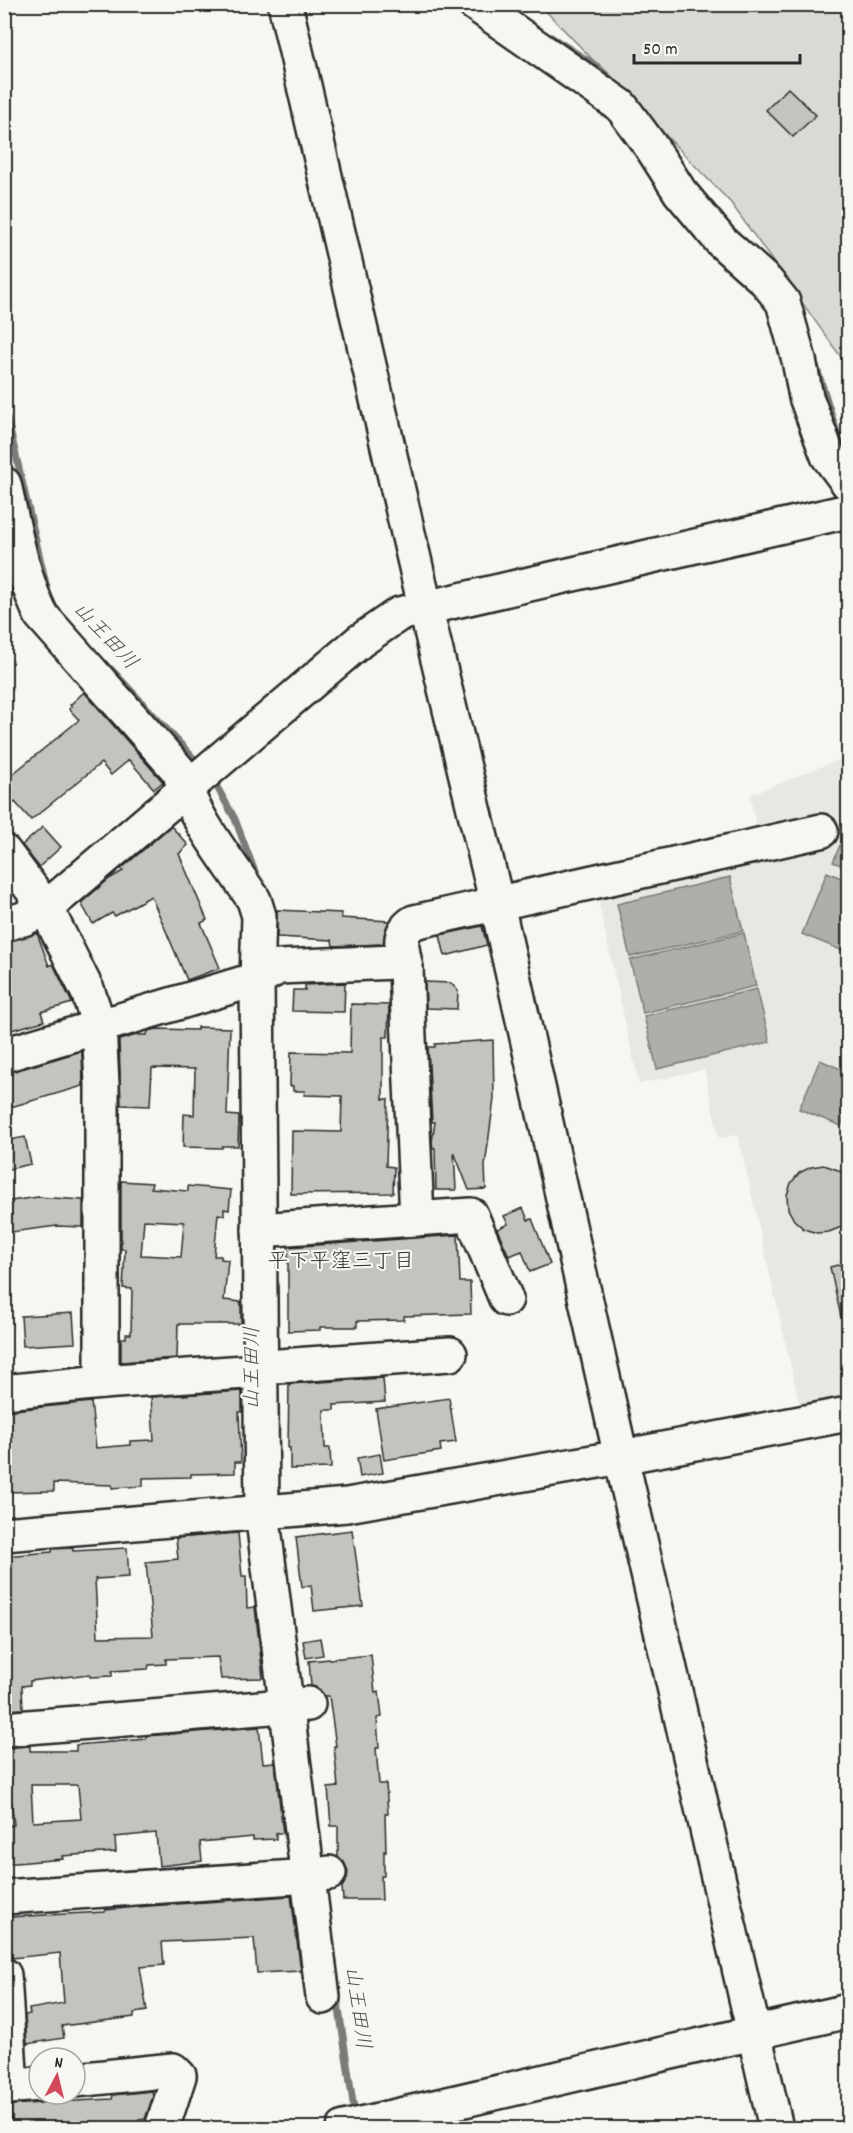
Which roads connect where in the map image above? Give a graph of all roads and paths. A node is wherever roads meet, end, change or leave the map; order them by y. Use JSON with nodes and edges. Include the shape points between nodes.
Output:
{"nodes":[{"id":1,"x":285,"y":4,"type":"edge"},
{"id":2,"x":475,"y":4,"type":"edge"},
{"id":3,"x":4,"y":483,"type":"edge"},
{"id":4,"x":849,"y":483,"type":"edge"},
{"id":5,"x":849,"y":511,"type":"edge"},
{"id":6,"x":425,"y":606,"type":"junction"},
{"id":7,"x":184,"y":790,"type":"junction"},
{"id":8,"x":821,"y":831,"type":"dead end"},
{"id":9,"x":4,"y":852,"type":"edge"},
{"id":10,"x":497,"y":904,"type":"junction"},
{"id":11,"x":46,"y":908,"type":"junction"},
{"id":12,"x":4,"y":924,"type":"edge"},
{"id":13,"x":406,"y":969,"type":"junction"},
{"id":14,"x":268,"y":973,"type":"junction"},
{"id":15,"x":99,"y":1025,"type":"junction"},
{"id":16,"x":4,"y":1054,"type":"edge"},
{"id":17,"x":417,"y":1219,"type":"junction"},
{"id":18,"x":270,"y":1229,"type":"junction"},
{"id":19,"x":506,"y":1299,"type":"dead end"},
{"id":20,"x":450,"y":1354,"type":"dead end"},
{"id":21,"x":270,"y":1369,"type":"junction"},
{"id":22,"x":102,"y":1382,"type":"junction"},
{"id":23,"x":4,"y":1392,"type":"edge"},
{"id":24,"x":849,"y":1414,"type":"edge"},
{"id":25,"x":621,"y":1457,"type":"junction"},
{"id":26,"x":273,"y":1511,"type":"junction"},
{"id":27,"x":4,"y":1534,"type":"edge"},
{"id":28,"x":298,"y":1706,"type":"junction"},
{"id":29,"x":4,"y":1729,"type":"edge"},
{"id":30,"x":320,"y":1874,"type":"junction"},
{"id":31,"x":4,"y":1897,"type":"edge"},
{"id":32,"x":338,"y":1931,"type":"dead end"},
{"id":33,"x":4,"y":1975,"type":"edge"},
{"id":34,"x":323,"y":1998,"type":"dead end"},
{"id":35,"x":849,"y":2011,"type":"edge"},
{"id":36,"x":754,"y":2032,"type":"junction"},
{"id":37,"x":87,"y":2079,"type":"edge"},
{"id":38,"x":18,"y":2086,"type":"edge"},
{"id":39,"x":352,"y":2126,"type":"edge"},
{"id":40,"x":162,"y":2128,"type":"edge"},
{"id":41,"x":776,"y":2128,"type":"edge"}],
"edges":[{"from":1,"to":6,"type":"street"},
{"from":2,"to":4,"type":"street","via":[[621,106],[686,201],[783,302],[806,397],[828,456]]},
{"from":3,"to":7,"type":"street","via":[[23,570],[41,615],[179,771]]},
{"from":5,"to":6,"type":"street"},
{"from":6,"to":7,"type":"street","via":[[399,614],[360,641]]},
{"from":6,"to":10,"type":"street"},
{"from":7,"to":11,"type":"street"},
{"from":7,"to":14,"type":"street","via":[[254,900]]},
{"from":8,"to":10,"type":"street"},
{"from":9,"to":11,"type":"street"},
{"from":10,"to":13,"type":"street","via":[[406,927],[401,936]]},
{"from":10,"to":25,"type":"street"},
{"from":11,"to":12,"type":"street"},
{"from":11,"to":15,"type":"street","via":[[88,992]]},
{"from":13,"to":14,"type":"street","via":[[395,962]]},
{"from":13,"to":17,"type":"street"},
{"from":14,"to":15,"type":"street"},
{"from":14,"to":18,"type":"street"},
{"from":15,"to":16,"type":"street"},
{"from":15,"to":22,"type":"street"},
{"from":17,"to":18,"type":"street"},
{"from":17,"to":19,"type":"street","via":[[471,1215]]},
{"from":18,"to":21,"type":"street"},
{"from":20,"to":21,"type":"street"},
{"from":21,"to":22,"type":"street"},
{"from":21,"to":26,"type":"street"},
{"from":22,"to":23,"type":"street"},
{"from":24,"to":25,"type":"street"},
{"from":25,"to":26,"type":"street","via":[[347,1505]]},
{"from":25,"to":36,"type":"street"},
{"from":26,"to":27,"type":"street"},
{"from":26,"to":28,"type":"street"},
{"from":28,"to":29,"type":"street"},
{"from":28,"to":30,"type":"street"},
{"from":30,"to":31,"type":"street"},
{"from":30,"to":32,"type":"street"},
{"from":30,"to":34,"type":"street"},
{"from":33,"to":38,"type":"street"},
{"from":35,"to":36,"type":"street"},
{"from":36,"to":39,"type":"street"},
{"from":36,"to":41,"type":"street"},
{"from":37,"to":40,"type":"street","via":[[173,2070],[179,2076]]}]}
